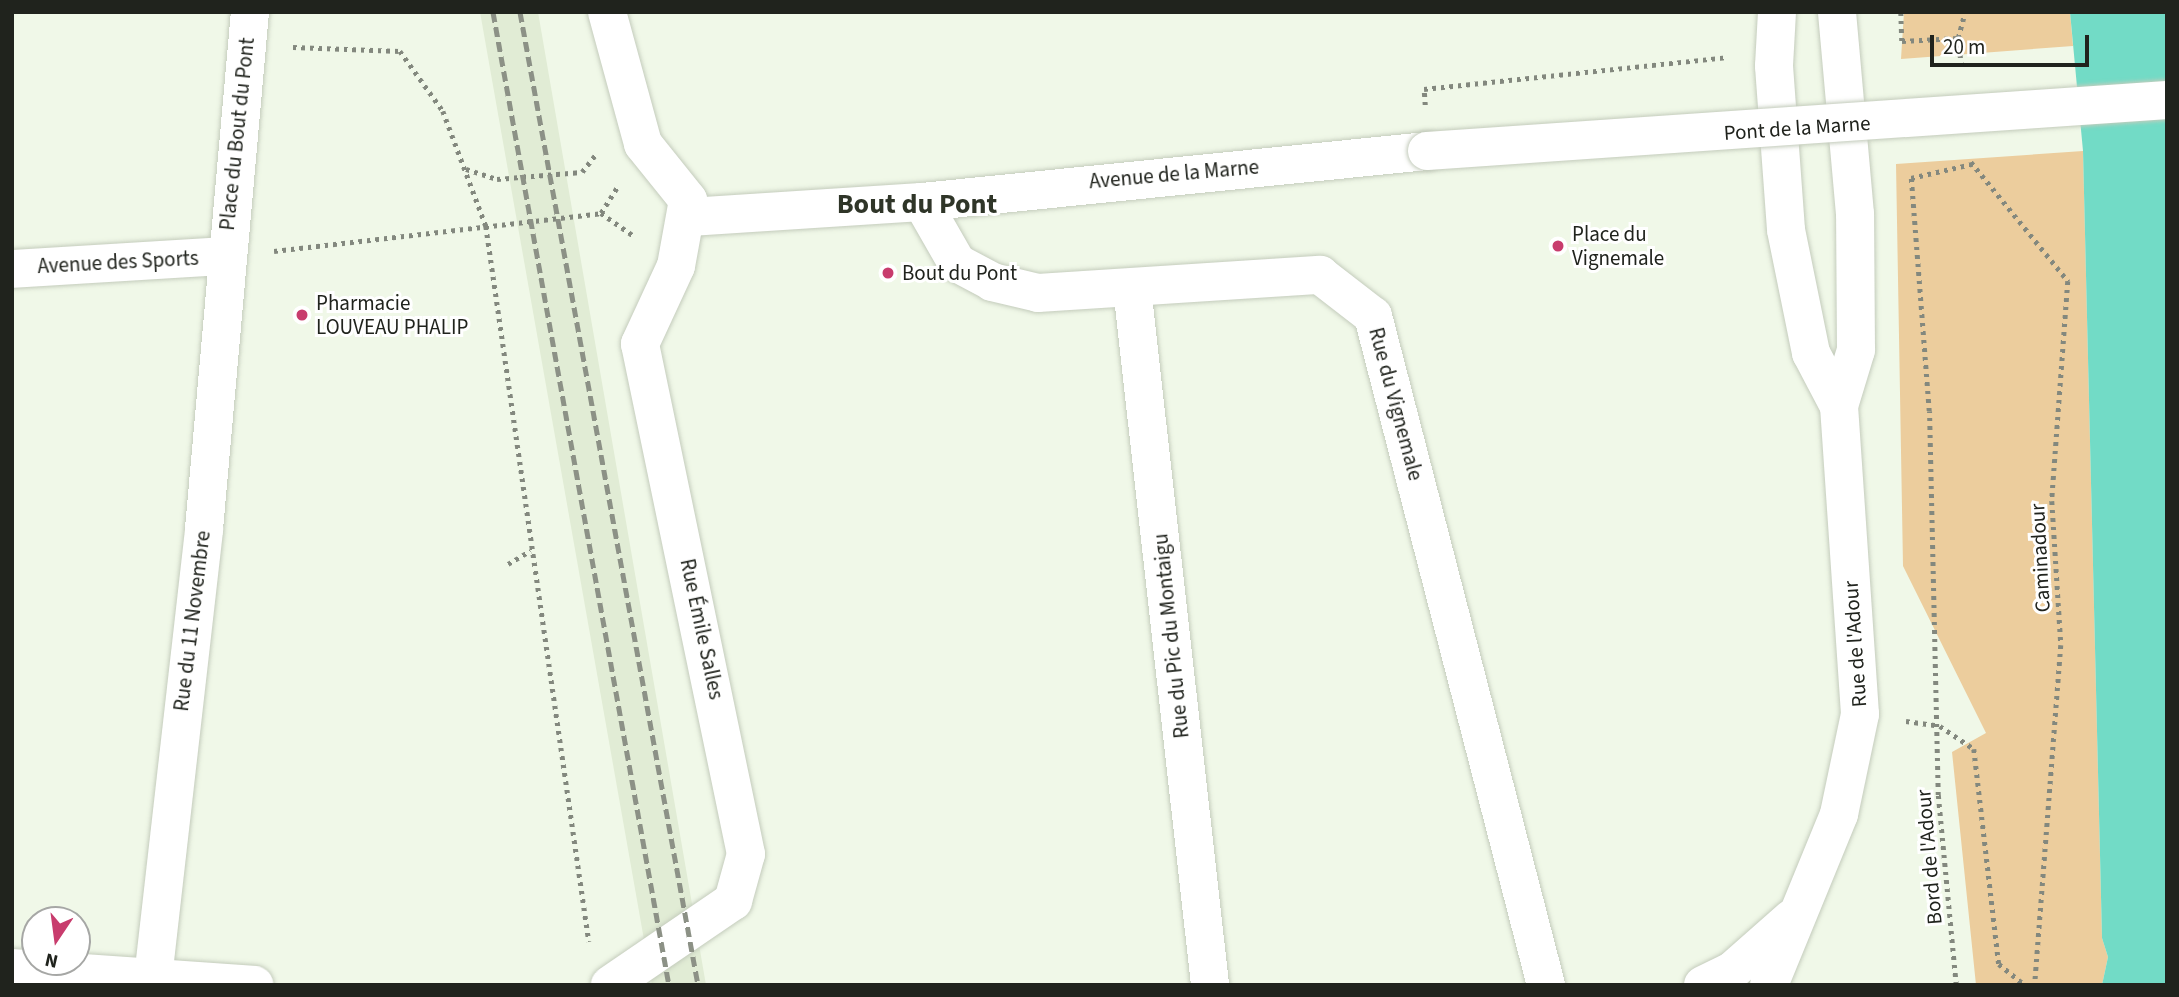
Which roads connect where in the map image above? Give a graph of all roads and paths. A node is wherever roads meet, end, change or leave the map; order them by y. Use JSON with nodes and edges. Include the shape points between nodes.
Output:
{"nodes":[{"id":1,"x":607,"y":12,"type":"edge"},
{"id":2,"x":1777,"y":12,"type":"edge"},
{"id":3,"x":1838,"y":12,"type":"edge"},
{"id":4,"x":1901,"y":12,"type":"edge"},
{"id":5,"x":1965,"y":12,"type":"edge"},
{"id":6,"x":247,"y":29,"type":"edge"},
{"id":7,"x":1722,"y":58,"type":"dead end"},
{"id":8,"x":1424,"y":89,"type":"dead end"},
{"id":9,"x":2167,"y":100,"type":"edge"},
{"id":10,"x":602,"y":142,"type":"dead end"},
{"id":11,"x":1427,"y":151,"type":"joint"},
{"id":12,"x":1972,"y":164,"type":"joint"},
{"id":13,"x":466,"y":169,"type":"junction"},
{"id":14,"x":922,"y":202,"type":"junction"},
{"id":15,"x":601,"y":214,"type":"dead end"},
{"id":16,"x":689,"y":217,"type":"junction"},
{"id":17,"x":486,"y":226,"type":"junction"},
{"id":18,"x":326,"y":247,"type":"dead end"},
{"id":19,"x":224,"y":256,"type":"junction"},
{"id":20,"x":12,"y":269,"type":"edge"},
{"id":21,"x":1132,"y":288,"type":"junction"},
{"id":22,"x":1839,"y":406,"type":"junction"},
{"id":23,"x":530,"y":551,"type":"junction"},
{"id":24,"x":508,"y":564,"type":"dead end"},
{"id":25,"x":1860,"y":714,"type":"junction"},
{"id":26,"x":1940,"y":726,"type":"junction"},
{"id":27,"x":1798,"y":913,"type":"junction"},
{"id":28,"x":591,"y":948,"type":"dead end"},
{"id":29,"x":12,"y":968,"type":"edge"},
{"id":30,"x":152,"y":981,"type":"edge"},
{"id":31,"x":254,"y":985,"type":"edge"},
{"id":32,"x":610,"y":985,"type":"edge"},
{"id":33,"x":1210,"y":985,"type":"edge"},
{"id":34,"x":1546,"y":985,"type":"edge"},
{"id":35,"x":1703,"y":985,"type":"edge"},
{"id":36,"x":1769,"y":985,"type":"edge"},
{"id":37,"x":1956,"y":985,"type":"edge"},
{"id":38,"x":2025,"y":985,"type":"edge"},
{"id":39,"x":2035,"y":985,"type":"edge"}],
"edges":[{"from":1,"to":16,"type":"street","via":[[633,121],[643,144],[688,200]]},
{"from":2,"to":22,"type":"street","name":"Rue de l'Adour","via":[[1774,66],[1786,230],[1811,353]]},
{"from":3,"to":22,"type":"street","name":"Rue de l'Adour","via":[[1855,214],[1856,337]]},
{"from":4,"to":5,"type":"path","via":[[1902,41],[1958,38]]},
{"from":6,"to":13,"type":"path","via":[[400,51],[443,111]]},
{"from":6,"to":19,"type":"street","name":"Place du Bout du Pont"},
{"from":7,"to":8,"type":"path"},
{"from":9,"to":11,"type":"street","name":"Pont de la Marne","bridge":true},
{"from":10,"to":13,"type":"path","via":[[582,172],[497,179]]},
{"from":11,"to":14,"type":"street","name":"Avenue de la Marne"},
{"from":12,"to":26,"type":"path","name":"Bord de l'Adour","via":[[1911,178],[1929,411]]},
{"from":12,"to":39,"type":"path","name":"Caminadour","via":[[2068,281],[2052,501],[2061,645]]},
{"from":13,"to":17,"type":"path"},
{"from":14,"to":16,"type":"street"},
{"from":14,"to":21,"type":"street","name":"Rue du Vignemale","via":[[957,263],[992,282],[1038,293]]},
{"from":15,"to":17,"type":"path"},
{"from":16,"to":32,"type":"street","name":"Rue Émile Salles","via":[[676,266],[640,344],[746,854],[733,901]]},
{"from":17,"to":18,"type":"path"},
{"from":17,"to":23,"type":"path"},
{"from":19,"to":20,"type":"street","name":"Avenue des Sports"},
{"from":19,"to":30,"type":"street","name":"Rue du 11 Novembre","via":[[204,529]]},
{"from":21,"to":33,"type":"street","name":"Rue du Pic du Montaigu"},
{"from":21,"to":34,"type":"street","name":"Rue du Vignemale","via":[[1320,275],[1373,316]]},
{"from":22,"to":25,"type":"street","name":"Rue de l'Adour"},
{"from":23,"to":24,"type":"path"},
{"from":23,"to":28,"type":"path"},
{"from":25,"to":26,"type":"path"},
{"from":25,"to":27,"type":"street","name":"Rue de l'Adour","via":[[1839,814]]},
{"from":26,"to":37,"type":"path","name":"Bord de l'Adour","via":[[1938,795]]},
{"from":26,"to":38,"type":"path","via":[[1974,749],[1999,964]]},
{"from":27,"to":35,"type":"street","name":"Rue de l'Adour","via":[[1732,971]]},
{"from":27,"to":36,"type":"street","name":"Rue de l'Adour"},
{"from":29,"to":30,"type":"street"},
{"from":30,"to":31,"type":"street"}]}
